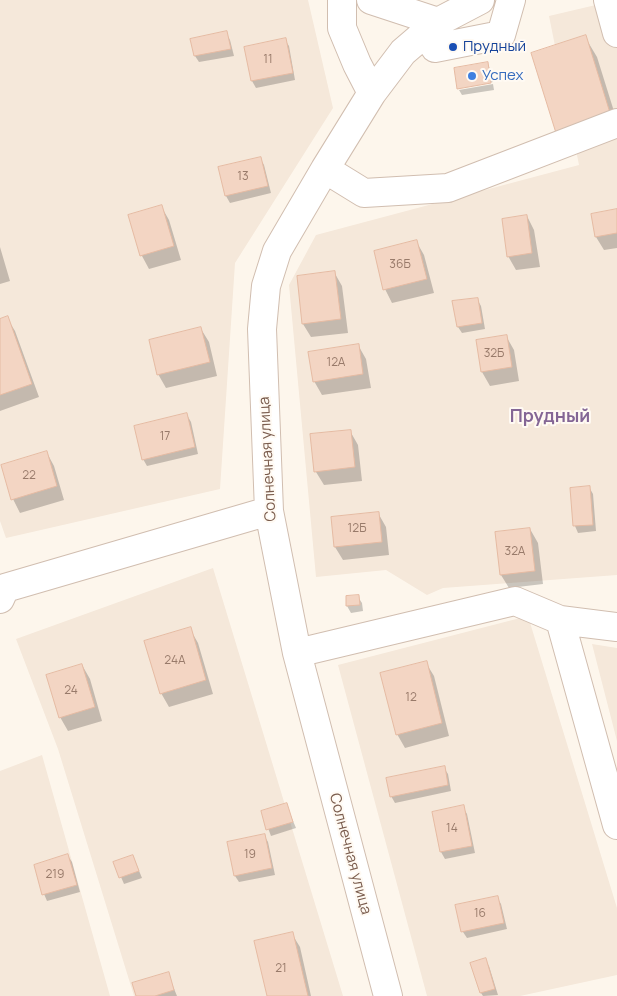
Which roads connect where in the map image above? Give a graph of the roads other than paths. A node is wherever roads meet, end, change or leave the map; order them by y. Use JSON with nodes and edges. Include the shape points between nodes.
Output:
{"nodes":[{"id":1,"x":342,"y":0,"type":"edge"},
{"id":2,"x":371,"y":0,"type":"edge"},
{"id":3,"x":480,"y":0,"type":"edge"},
{"id":4,"x":511,"y":0,"type":"edge"},
{"id":5,"x":608,"y":0,"type":"edge"},
{"id":6,"x":432,"y":27,"type":"junction"},
{"id":7,"x":617,"y":33,"type":"edge"},
{"id":8,"x":372,"y":93,"type":"junction"},
{"id":9,"x":617,"y":123,"type":"edge"},
{"id":10,"x":325,"y":169,"type":"junction"},
{"id":11,"x":269,"y":511,"type":"junction"},
{"id":12,"x":2,"y":587,"type":"edge"},
{"id":13,"x":560,"y":620,"type":"junction"},
{"id":14,"x":617,"y":627,"type":"edge"},
{"id":15,"x":296,"y":653,"type":"junction"},
{"id":16,"x":617,"y":825,"type":"edge"},
{"id":17,"x":388,"y":996,"type":"edge"}],
"edges":[{"from":1,"to":8,"type":"street","via":[[342,28]]},
{"from":2,"to":6,"type":"street"},
{"from":3,"to":6,"type":"street","name":"Солнечная улица"},
{"from":4,"to":6,"type":"street","via":[[501,35],[436,48]]},
{"from":5,"to":7,"type":"street"},
{"from":6,"to":8,"type":"street","name":"Солнечная улица","via":[[403,52]]},
{"from":8,"to":10,"type":"street","name":"Солнечная улица"},
{"from":9,"to":10,"type":"street","via":[[448,188],[364,193]]},
{"from":10,"to":11,"type":"street","name":"Солнечная улица","via":[[277,251],[266,286],[262,329]]},
{"from":11,"to":12,"type":"street"},
{"from":11,"to":15,"type":"street","name":"Солнечная улица"},
{"from":13,"to":14,"type":"street"},
{"from":13,"to":15,"type":"street","via":[[515,601]]},
{"from":13,"to":16,"type":"street"},
{"from":15,"to":17,"type":"street","name":"Солнечная улица"}]}
